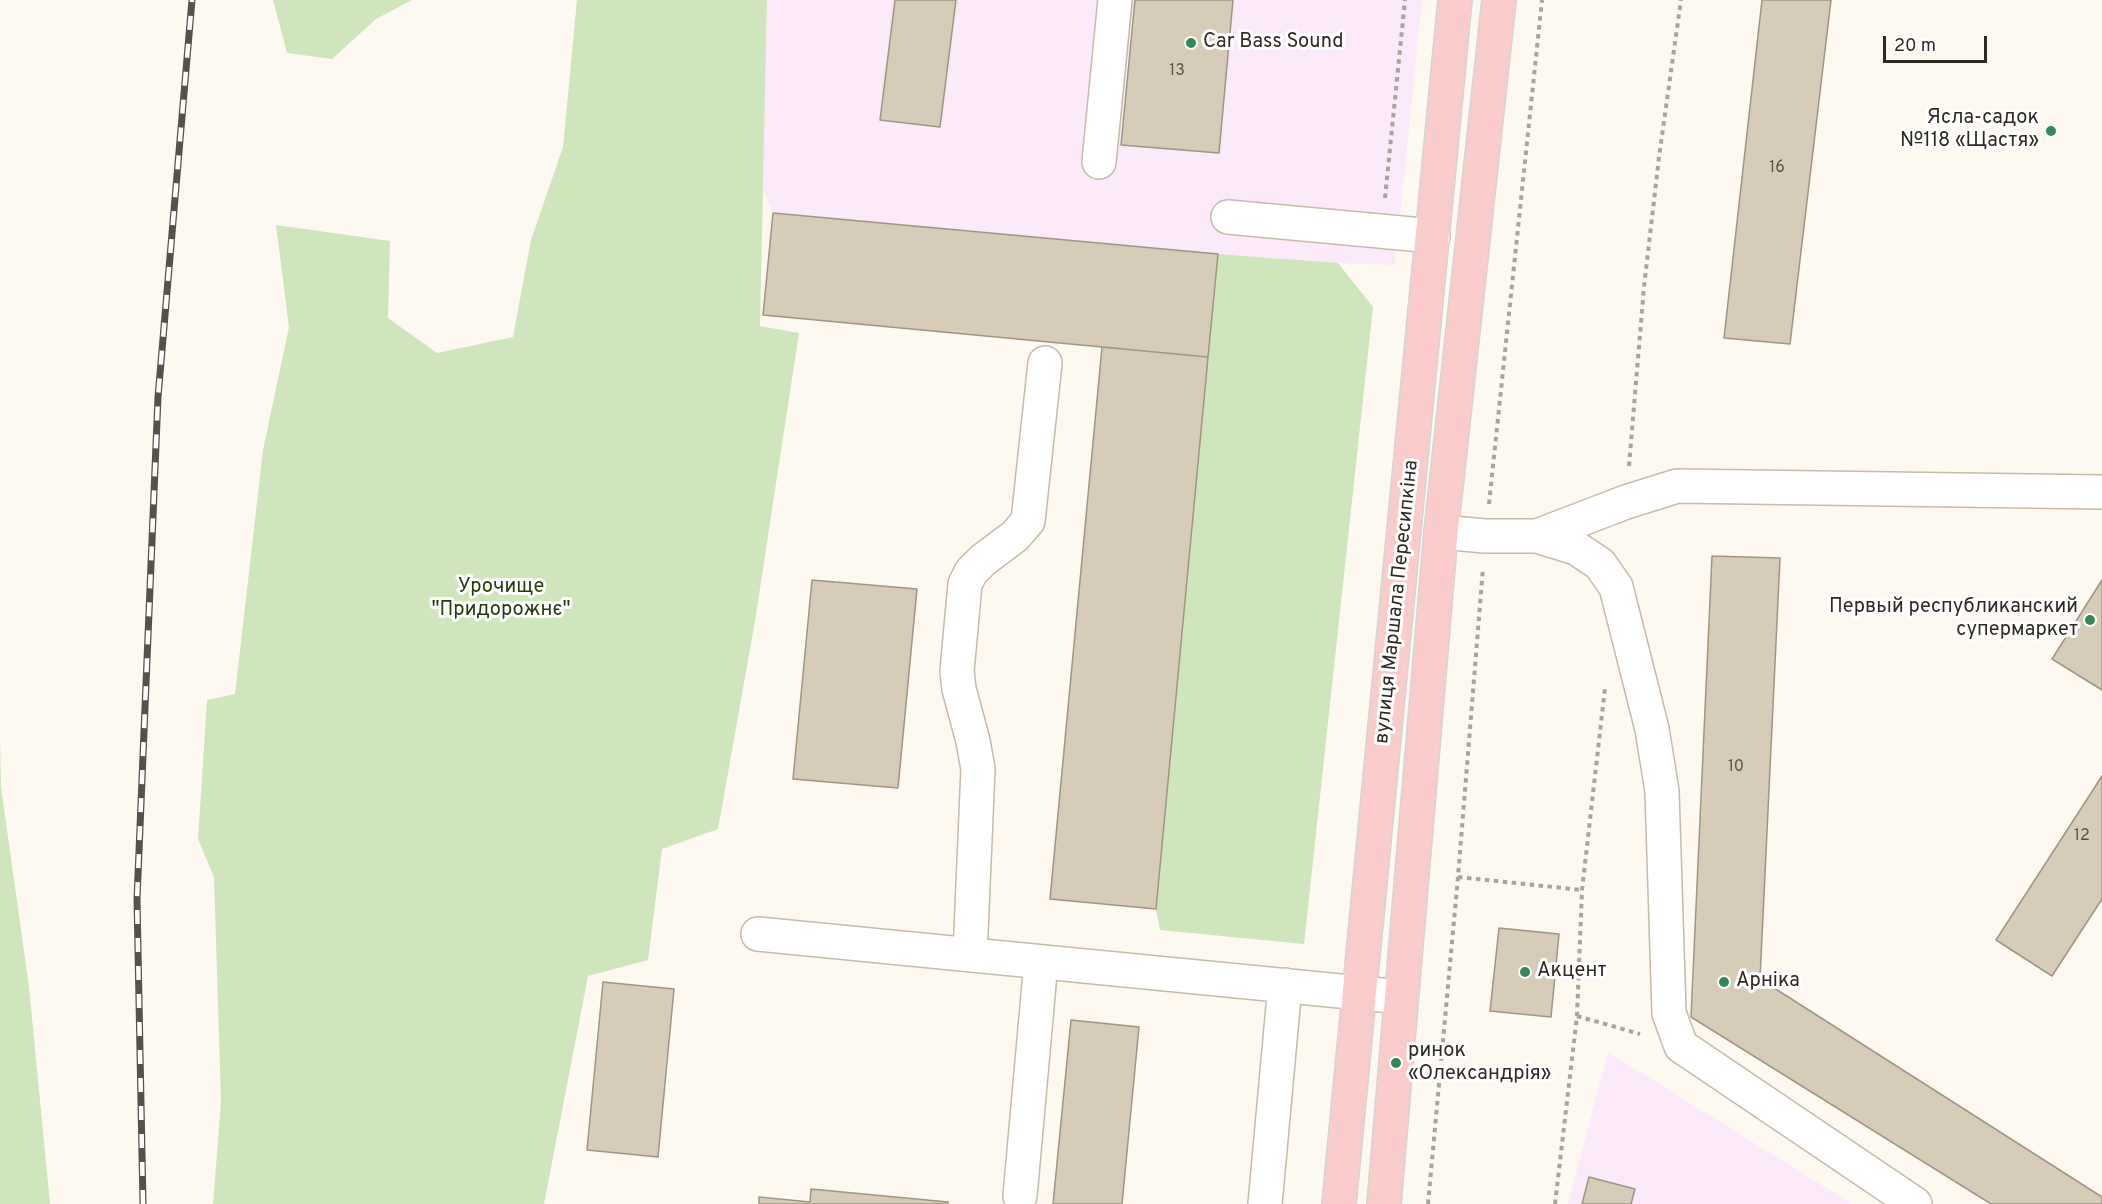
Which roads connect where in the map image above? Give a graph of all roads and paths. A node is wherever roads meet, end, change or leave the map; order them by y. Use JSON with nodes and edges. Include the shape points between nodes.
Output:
{"nodes":[{"id":1,"x":1115,"y":0,"type":"edge"},
{"id":2,"x":1405,"y":0,"type":"edge"},
{"id":3,"x":1455,"y":0,"type":"edge"},
{"id":4,"x":1499,"y":0,"type":"edge"},
{"id":5,"x":1542,"y":0,"type":"edge"},
{"id":6,"x":1099,"y":162,"type":"dead end"},
{"id":7,"x":1228,"y":217,"type":"dead end"},
{"id":8,"x":1381,"y":232,"type":"junction"},
{"id":9,"x":1433,"y":236,"type":"junction"},
{"id":10,"x":1045,"y":363,"type":"dead end"},
{"id":11,"x":2102,"y":492,"type":"edge"},
{"id":12,"x":1441,"y":532,"type":"junction"},
{"id":13,"x":1485,"y":536,"type":"junction"},
{"id":14,"x":1537,"y":536,"type":"junction"},
{"id":15,"x":1458,"y":877,"type":"junction"},
{"id":16,"x":1582,"y":890,"type":"dead end"},
{"id":17,"x":758,"y":934,"type":"dead end"},
{"id":18,"x":970,"y":955,"type":"junction"},
{"id":19,"x":1041,"y":962,"type":"junction"},
{"id":20,"x":1285,"y":985,"type":"junction"},
{"id":21,"x":1360,"y":993,"type":"junction"},
{"id":22,"x":1401,"y":997,"type":"junction"},
{"id":23,"x":1577,"y":1016,"type":"dead end"},
{"id":24,"x":1681,"y":1046,"type":"junction"},
{"id":25,"x":1020,"y":1196,"type":"dead end"},
{"id":26,"x":1265,"y":1204,"type":"edge"},
{"id":27,"x":1339,"y":1204,"type":"edge"},
{"id":28,"x":1384,"y":1204,"type":"edge"},
{"id":29,"x":1428,"y":1204,"type":"edge"},
{"id":30,"x":1916,"y":1204,"type":"edge"}],
"edges":[{"from":1,"to":6,"type":"lane"},
{"from":2,"to":8,"type":"path"},
{"from":3,"to":9,"type":"main road","name":"вулиця Маршала Пересипкіна"},
{"from":4,"to":12,"type":"main road","name":"вулиця Маршала Пересипкіна"},
{"from":5,"to":13,"type":"path"},
{"from":7,"to":8,"type":"lane"},
{"from":8,"to":9,"type":"lane"},
{"from":9,"to":21,"type":"main road","name":"вулиця Маршала Пересипкіна"},
{"from":10,"to":18,"type":"lane","via":[[1028,521],[983,560],[965,584],[957,671],[978,769]]},
{"from":11,"to":14,"type":"lane","via":[[1677,486]]},
{"from":12,"to":13,"type":"lane"},
{"from":12,"to":22,"type":"main road","name":"вулиця Маршала Пересипкіна"},
{"from":13,"to":14,"type":"lane"},
{"from":13,"to":15,"type":"path"},
{"from":14,"to":24,"type":"lane","via":[[1575,548],[1600,564],[1616,587],[1652,729],[1662,791],[1669,1013]]},
{"from":15,"to":16,"type":"path"},
{"from":15,"to":29,"type":"path"},
{"from":17,"to":18,"type":"lane"},
{"from":18,"to":19,"type":"lane"},
{"from":19,"to":20,"type":"lane"},
{"from":19,"to":25,"type":"lane"},
{"from":20,"to":21,"type":"lane"},
{"from":20,"to":26,"type":"lane"},
{"from":21,"to":22,"type":"lane"},
{"from":21,"to":27,"type":"main road","name":"вулиця Маршала Пересипкіна"},
{"from":22,"to":28,"type":"main road","name":"вулиця Маршала Пересипкіна"},
{"from":23,"to":24,"type":"path"},
{"from":24,"to":30,"type":"lane"}]}
